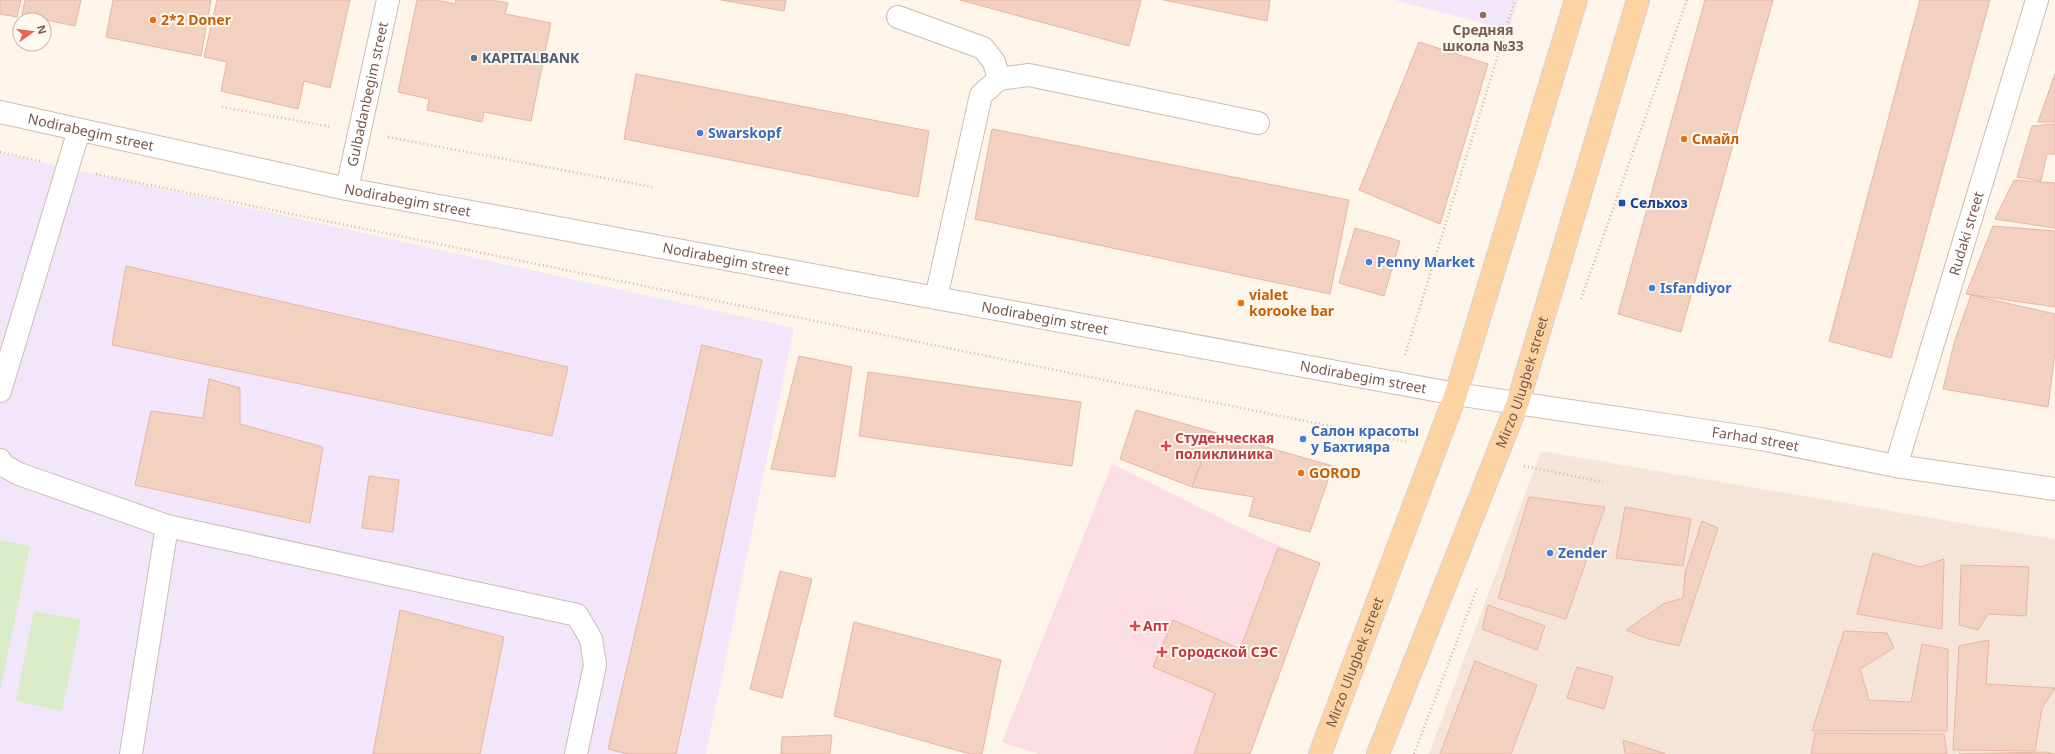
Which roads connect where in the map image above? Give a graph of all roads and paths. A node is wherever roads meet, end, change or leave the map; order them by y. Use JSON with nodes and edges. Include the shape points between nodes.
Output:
{"nodes":[{"id":1,"x":388,"y":0,"type":"edge"},
{"id":2,"x":1514,"y":0,"type":"edge"},
{"id":3,"x":1576,"y":0,"type":"edge"},
{"id":4,"x":1638,"y":0,"type":"edge"},
{"id":5,"x":2037,"y":0,"type":"edge"},
{"id":6,"x":898,"y":17,"type":"dead end"},
{"id":7,"x":1000,"y":79,"type":"junction"},
{"id":8,"x":222,"y":106,"type":"dead end"},
{"id":9,"x":0,"y":112,"type":"edge"},
{"id":10,"x":1258,"y":124,"type":"dead end"},
{"id":11,"x":79,"y":130,"type":"junction"},
{"id":12,"x":359,"y":132,"type":"junction"},
{"id":13,"x":0,"y":152,"type":"edge"},
{"id":14,"x":68,"y":167,"type":"junction"},
{"id":15,"x":652,"y":187,"type":"dead end"},
{"id":16,"x":347,"y":189,"type":"junction"},
{"id":17,"x":936,"y":298,"type":"junction"},
{"id":18,"x":1396,"y":383,"type":"junction"},
{"id":19,"x":0,"y":391,"type":"edge"},
{"id":20,"x":1456,"y":394,"type":"junction"},
{"id":21,"x":1518,"y":402,"type":"junction"},
{"id":22,"x":1435,"y":448,"type":"junction"},
{"id":23,"x":0,"y":460,"type":"edge"},
{"id":24,"x":1495,"y":460,"type":"junction"},
{"id":25,"x":1896,"y":466,"type":"junction"},
{"id":26,"x":1603,"y":482,"type":"dead end"},
{"id":27,"x":2055,"y":489,"type":"edge"},
{"id":28,"x":167,"y":526,"type":"junction"},
{"id":29,"x":131,"y":754,"type":"edge"},
{"id":30,"x":576,"y":754,"type":"edge"},
{"id":31,"x":1320,"y":754,"type":"edge"},
{"id":32,"x":1378,"y":754,"type":"edge"}],
"edges":[{"from":1,"to":12,"type":"street","name":"Gulbadanbegim street"},
{"from":2,"to":18,"type":"path"},
{"from":3,"to":20,"type":"main road","name":"Mirzo Ulugbek street"},
{"from":4,"to":21,"type":"main road","name":"Mirzo Ulugbek street"},
{"from":5,"to":25,"type":"street","name":"Rudaki street"},
{"from":6,"to":7,"type":"street","via":[[983,48],[994,62]]},
{"from":7,"to":10,"type":"street","via":[[1029,75]]},
{"from":7,"to":17,"type":"street","via":[[981,94]]},
{"from":8,"to":12,"type":"path"},
{"from":9,"to":11,"type":"street","name":"Nodirabegim street"},
{"from":11,"to":14,"type":"street"},
{"from":11,"to":16,"type":"street","name":"Nodirabegim street"},
{"from":12,"to":15,"type":"path"},
{"from":12,"to":16,"type":"street","name":"Gulbadanbegim street"},
{"from":13,"to":14,"type":"path"},
{"from":14,"to":19,"type":"street"},
{"from":14,"to":22,"type":"path"},
{"from":16,"to":17,"type":"street","name":"Nodirabegim street"},
{"from":17,"to":18,"type":"street","name":"Nodirabegim street"},
{"from":18,"to":20,"type":"street","name":"Nodirabegim street"},
{"from":20,"to":21,"type":"street","name":"Farhad street"},
{"from":20,"to":22,"type":"main road","name":"Mirzo Ulugbek street"},
{"from":21,"to":24,"type":"main road","name":"Mirzo Ulugbek street"},
{"from":21,"to":25,"type":"street","name":"Farhad street","via":[[1761,439]]},
{"from":22,"to":31,"type":"main road","name":"Mirzo Ulugbek street"},
{"from":23,"to":28,"type":"street","via":[[3,465],[19,474]]},
{"from":24,"to":26,"type":"path"},
{"from":24,"to":32,"type":"main road","name":"Mirzo Ulugbek street"},
{"from":25,"to":27,"type":"street","name":"Farhad street"},
{"from":28,"to":29,"type":"street"},
{"from":28,"to":30,"type":"street","via":[[577,615],[591,639],[595,665]]}]}
